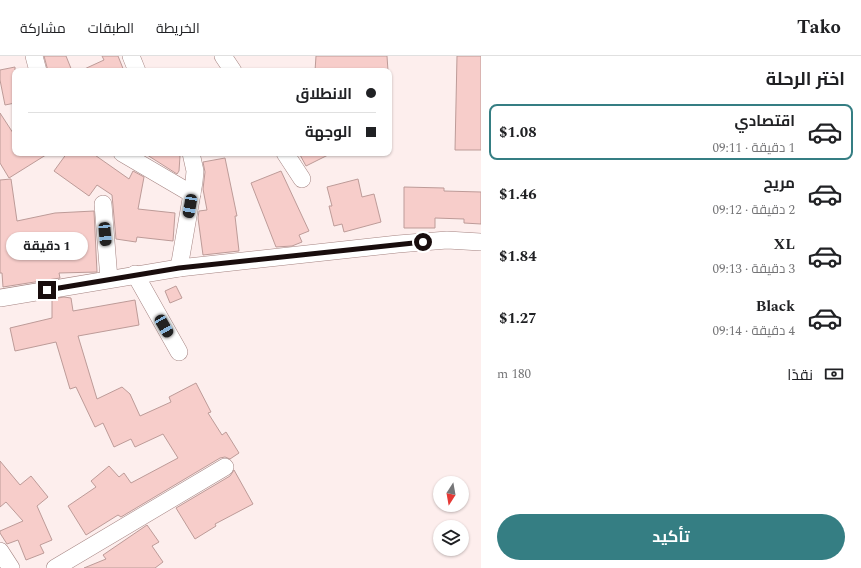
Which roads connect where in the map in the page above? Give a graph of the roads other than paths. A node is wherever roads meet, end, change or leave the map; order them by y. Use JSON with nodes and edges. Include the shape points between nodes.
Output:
{"nodes":[{"id":1,"x":34,"y":56,"type":"edge"},
{"id":2,"x":131,"y":56,"type":"edge"},
{"id":3,"x":223,"y":56,"type":"edge"},
{"id":4,"x":37,"y":68,"type":"edge"},
{"id":5,"x":136,"y":68,"type":"edge"},
{"id":6,"x":231,"y":68,"type":"edge"},
{"id":7,"x":127,"y":156,"type":"edge"},
{"id":8,"x":192,"y":156,"type":"edge"},
{"id":9,"x":287,"y":156,"type":"edge"},
{"id":10,"x":302,"y":178,"type":"dead end"},
{"id":11,"x":192,"y":194,"type":"junction"},
{"id":12,"x":103,"y":204,"type":"dead end"},
{"id":13,"x":481,"y":242,"type":"edge"},
{"id":14,"x":179,"y":268,"type":"junction"},
{"id":15,"x":134,"y":274,"type":"junction"},
{"id":16,"x":109,"y":279,"type":"junction"},
{"id":17,"x":0,"y":297,"type":"edge"},
{"id":18,"x":180,"y":352,"type":"dead end"},
{"id":19,"x":225,"y":467,"type":"dead end"},
{"id":20,"x":0,"y":551,"type":"edge"},
{"id":21,"x":11,"y":568,"type":"edge"},
{"id":22,"x":55,"y":568,"type":"edge"}],
"edges":[{"from":1,"to":4,"type":"street"},
{"from":2,"to":5,"type":"street"},
{"from":3,"to":6,"type":"street"},
{"from":7,"to":11,"type":"street"},
{"from":8,"to":11,"type":"street","via":[[195,171]]},
{"from":9,"to":10,"type":"street"},
{"from":11,"to":14,"type":"street"},
{"from":12,"to":16,"type":"street"},
{"from":13,"to":14,"type":"street","via":[[447,240],[398,244]]},
{"from":14,"to":15,"type":"street"},
{"from":15,"to":16,"type":"street"},
{"from":15,"to":18,"type":"street"},
{"from":16,"to":17,"type":"street"},
{"from":19,"to":22,"type":"street"},
{"from":20,"to":21,"type":"street"}]}
